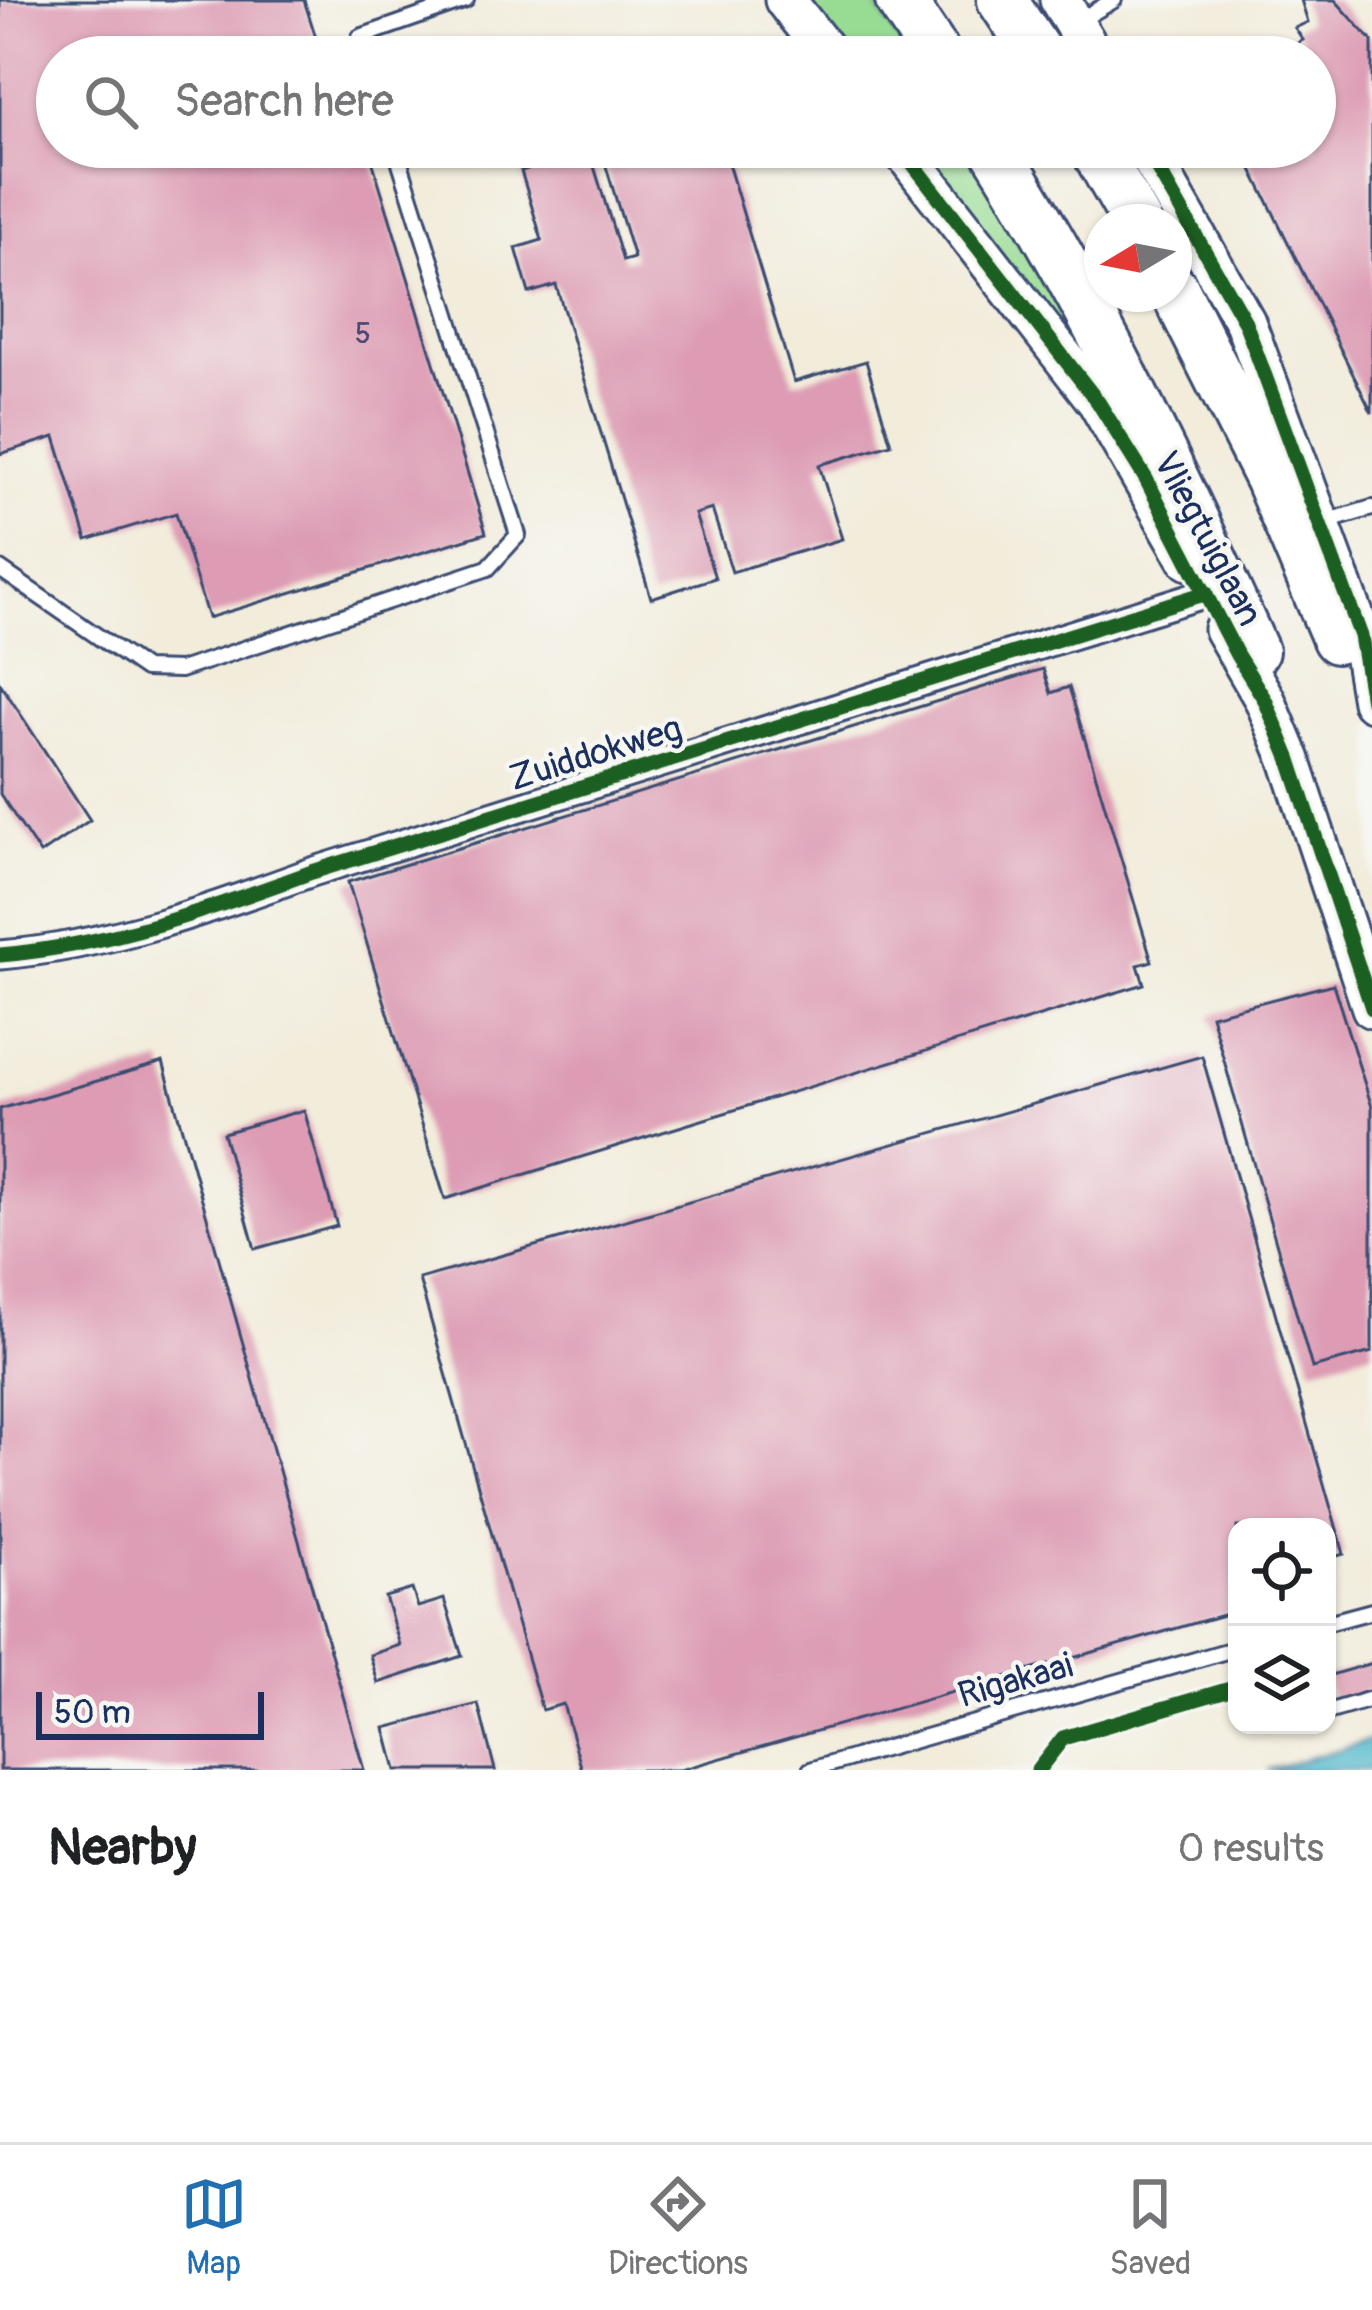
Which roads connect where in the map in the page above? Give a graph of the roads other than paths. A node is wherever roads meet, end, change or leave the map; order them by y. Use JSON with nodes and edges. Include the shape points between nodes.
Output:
{"nodes":[{"id":1,"x":466,"y":0,"type":"edge"},
{"id":2,"x":785,"y":0,"type":"edge"},
{"id":3,"x":900,"y":0,"type":"edge"},
{"id":4,"x":1002,"y":0,"type":"edge"},
{"id":5,"x":1114,"y":0,"type":"edge"},
{"id":6,"x":1076,"y":27,"type":"edge"},
{"id":7,"x":363,"y":36,"type":"edge"},
{"id":8,"x":813,"y":36,"type":"edge"},
{"id":9,"x":924,"y":36,"type":"edge"},
{"id":10,"x":1026,"y":36,"type":"edge"},
{"id":11,"x":402,"y":168,"type":"edge"},
{"id":12,"x":916,"y":168,"type":"edge"},
{"id":13,"x":1007,"y":168,"type":"edge"},
{"id":14,"x":1106,"y":168,"type":"edge"},
{"id":15,"x":1157,"y":168,"type":"edge"},
{"id":16,"x":1127,"y":204,"type":"edge"},
{"id":17,"x":1186,"y":312,"type":"edge"},
{"id":18,"x":1372,"y":508,"type":"edge"},
{"id":19,"x":1323,"y":523,"type":"junction"},
{"id":20,"x":0,"y":569,"type":"edge"},
{"id":21,"x":1206,"y":593,"type":"junction"},
{"id":22,"x":1349,"y":638,"type":"junction"},
{"id":23,"x":1254,"y":651,"type":"joint"},
{"id":24,"x":1265,"y":700,"type":"junction"},
{"id":25,"x":1372,"y":702,"type":"edge"},
{"id":26,"x":0,"y":956,"type":"edge"},
{"id":27,"x":1372,"y":1008,"type":"edge"},
{"id":28,"x":1372,"y":1611,"type":"edge"},
{"id":29,"x":1336,"y":1621,"type":"edge"},
{"id":30,"x":1228,"y":1651,"type":"edge"},
{"id":31,"x":1372,"y":1699,"type":"edge"},
{"id":32,"x":1336,"y":1709,"type":"edge"},
{"id":33,"x":810,"y":1770,"type":"edge"}],
"edges":[{"from":1,"to":7,"type":"lane"},
{"from":2,"to":8,"type":"main road"},
{"from":3,"to":9,"type":"highway"},
{"from":4,"to":10,"type":"highway"},
{"from":5,"to":6,"type":"lane"},
{"from":11,"to":20,"type":"lane","via":[[518,535],[488,568],[180,670],[145,669]]},
{"from":12,"to":21,"type":"main road","name":"Vliegtuiglaan","via":[[1098,402]]},
{"from":13,"to":23,"type":"highway","via":[[1117,362]]},
{"from":14,"to":16,"type":"highway"},
{"from":15,"to":19,"type":"main road","via":[[1245,322]]},
{"from":17,"to":22,"type":"highway"},
{"from":18,"to":19,"type":"lane"},
{"from":19,"to":22,"type":"main road"},
{"from":21,"to":24,"type":"main road","name":"Vliegtuiglaan"},
{"from":21,"to":26,"type":"street","name":"Zuiddokweg","via":[[208,910]]},
{"from":22,"to":25,"type":"main road"},
{"from":23,"to":24,"type":"main road"},
{"from":24,"to":27,"type":"main road","name":"Vliegtuiglaan"},
{"from":28,"to":29,"type":"lane"},
{"from":30,"to":33,"type":"lane","name":"Rigakaai"},
{"from":31,"to":32,"type":"lane"}]}
